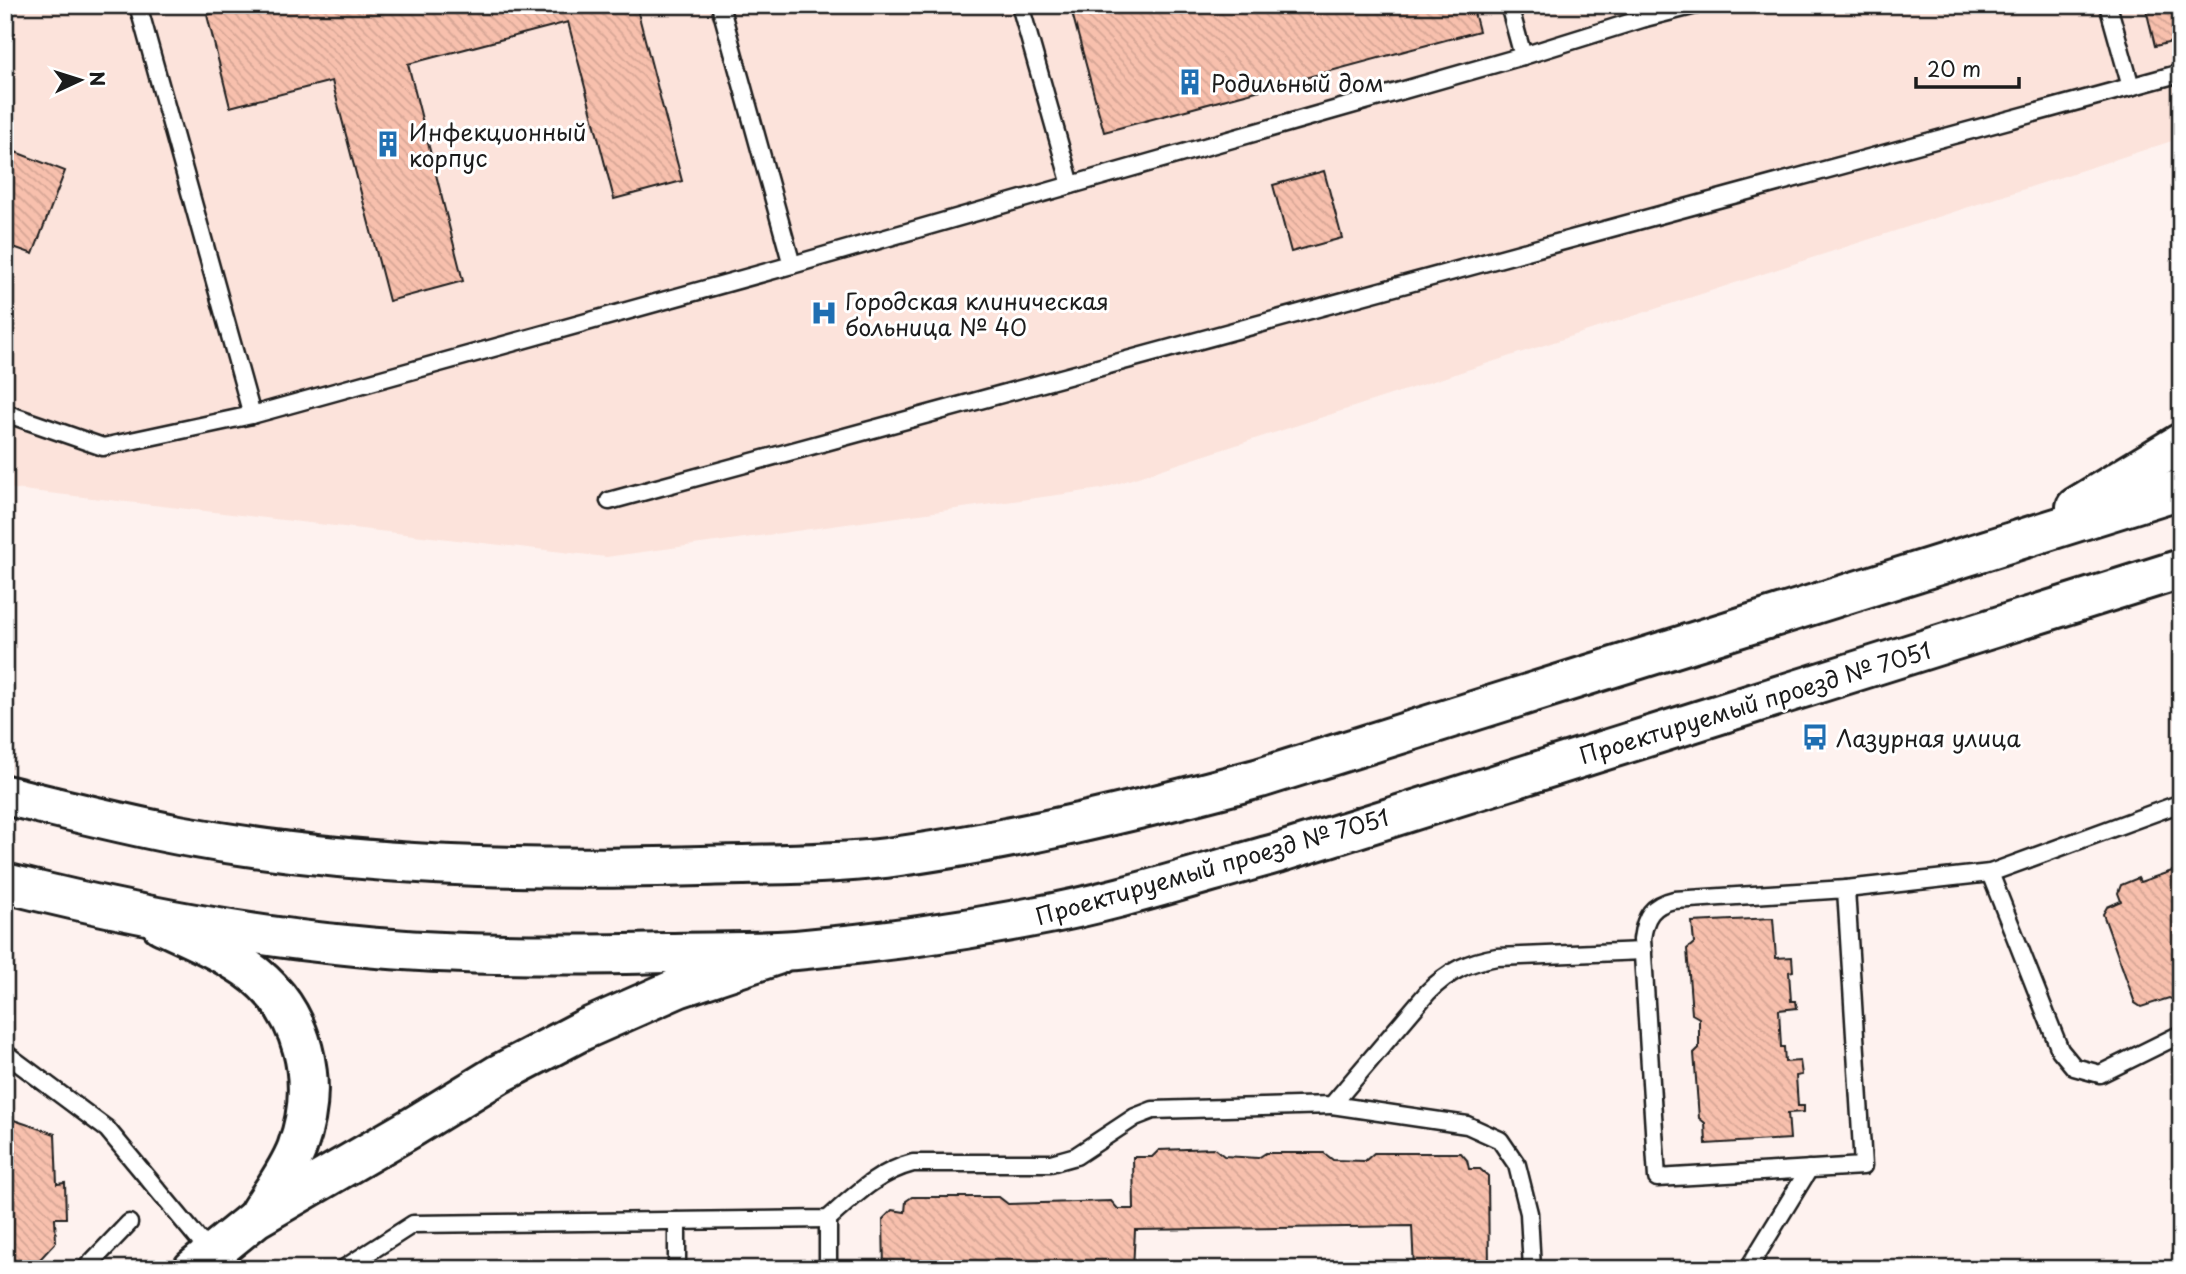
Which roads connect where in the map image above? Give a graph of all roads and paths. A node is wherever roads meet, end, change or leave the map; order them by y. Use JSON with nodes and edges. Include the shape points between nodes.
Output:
{"nodes":[{"id":1,"x":138,"y":5,"type":"edge"},
{"id":2,"x":720,"y":5,"type":"edge"},
{"id":3,"x":1020,"y":5,"type":"edge"},
{"id":4,"x":1509,"y":5,"type":"edge"},
{"id":5,"x":1696,"y":5,"type":"edge"},
{"id":6,"x":2108,"y":5,"type":"edge"},
{"id":7,"x":1643,"y":12,"type":"edge"},
{"id":8,"x":1524,"y":56,"type":"junction"},
{"id":9,"x":2181,"y":73,"type":"edge"},
{"id":10,"x":2131,"y":87,"type":"junction"},
{"id":11,"x":1071,"y":185,"type":"junction"},
{"id":12,"x":792,"y":265,"type":"junction"},
{"id":13,"x":5,"y":413,"type":"edge"},
{"id":14,"x":252,"y":415,"type":"junction"},
{"id":15,"x":2181,"y":443,"type":"edge"},
{"id":16,"x":2181,"y":489,"type":"edge"},
{"id":17,"x":610,"y":501,"type":"dead end"},
{"id":18,"x":2032,"y":534,"type":"junction"},
{"id":19,"x":2181,"y":569,"type":"edge"},
{"id":20,"x":5,"y":795,"type":"edge"},
{"id":21,"x":2181,"y":803,"type":"edge"},
{"id":22,"x":1990,"y":873,"type":"junction"},
{"id":23,"x":5,"y":883,"type":"edge"},
{"id":24,"x":1846,"y":889,"type":"junction"},
{"id":25,"x":140,"y":914,"type":"junction"},
{"id":26,"x":794,"y":950,"type":"junction"},
{"id":27,"x":1643,"y":951,"type":"junction"},
{"id":28,"x":2181,"y":1034,"type":"edge"},
{"id":29,"x":5,"y":1053,"type":"edge"},
{"id":30,"x":1332,"y":1105,"type":"junction"},
{"id":31,"x":1809,"y":1169,"type":"junction"},
{"id":32,"x":256,"y":1218,"type":"junction"},
{"id":33,"x":828,"y":1219,"type":"junction"},
{"id":34,"x":677,"y":1221,"type":"junction"},
{"id":35,"x":129,"y":1223,"type":"dead end"},
{"id":36,"x":202,"y":1261,"type":"edge"},
{"id":37,"x":85,"y":1269,"type":"edge"},
{"id":38,"x":343,"y":1269,"type":"edge"},
{"id":39,"x":677,"y":1269,"type":"edge"},
{"id":40,"x":828,"y":1269,"type":"edge"},
{"id":41,"x":1532,"y":1269,"type":"edge"},
{"id":42,"x":1748,"y":1269,"type":"edge"}],
"edges":[{"from":1,"to":14,"type":"lane"},
{"from":2,"to":12,"type":"lane"},
{"from":3,"to":11,"type":"lane"},
{"from":4,"to":8,"type":"lane"},
{"from":5,"to":7,"type":"lane"},
{"from":6,"to":10,"type":"lane"},
{"from":7,"to":8,"type":"lane"},
{"from":8,"to":11,"type":"lane"},
{"from":9,"to":10,"type":"lane"},
{"from":10,"to":17,"type":"lane"},
{"from":11,"to":12,"type":"lane"},
{"from":12,"to":14,"type":"lane"},
{"from":13,"to":14,"type":"lane","via":[[103,447]]},
{"from":15,"to":18,"type":"main road"},
{"from":16,"to":18,"type":"main road"},
{"from":18,"to":20,"type":"main road","via":[[1260,778],[1122,815],[882,858],[568,867],[358,858],[180,835]]},
{"from":19,"to":26,"type":"main road","name":"Проектируемый проезд № 7051","via":[[1278,853],[1141,891],[1037,916],[920,936]]},
{"from":21,"to":22,"type":"lane"},
{"from":22,"to":24,"type":"lane"},
{"from":22,"to":28,"type":"lane","via":[[2060,1050],[2074,1067],[2100,1074]]},
{"from":23,"to":25,"type":"main road","name":"Проектируемый проезд № 7051"},
{"from":24,"to":27,"type":"lane","via":[[1661,903],[1644,923]]},
{"from":24,"to":31,"type":"lane","via":[[1863,1166]]},
{"from":25,"to":26,"type":"main road","name":"Проектируемый проезд № 7051","via":[[356,946],[458,952],[597,955]]},
{"from":25,"to":32,"type":"main road","via":[[246,968],[268,986],[298,1030],[309,1086],[306,1118],[296,1150]]},
{"from":26,"to":32,"type":"main road","via":[[678,988],[583,1030],[499,1074]]},
{"from":27,"to":30,"type":"lane","via":[[1497,957],[1457,968],[1427,992]]},
{"from":27,"to":31,"type":"lane","via":[[1657,1178]]},
{"from":29,"to":36,"type":"lane","via":[[107,1129]]},
{"from":30,"to":33,"type":"lane","via":[[1153,1110],[1076,1156],[1051,1163],[914,1163],[881,1175]]},
{"from":30,"to":41,"type":"lane","via":[[1467,1125],[1500,1140],[1517,1165],[1530,1213]]},
{"from":31,"to":42,"type":"lane"},
{"from":32,"to":36,"type":"main road"},
{"from":33,"to":34,"type":"lane"},
{"from":33,"to":40,"type":"lane"},
{"from":34,"to":38,"type":"lane","via":[[413,1224]]},
{"from":34,"to":39,"type":"lane"},
{"from":35,"to":37,"type":"lane"}]}
